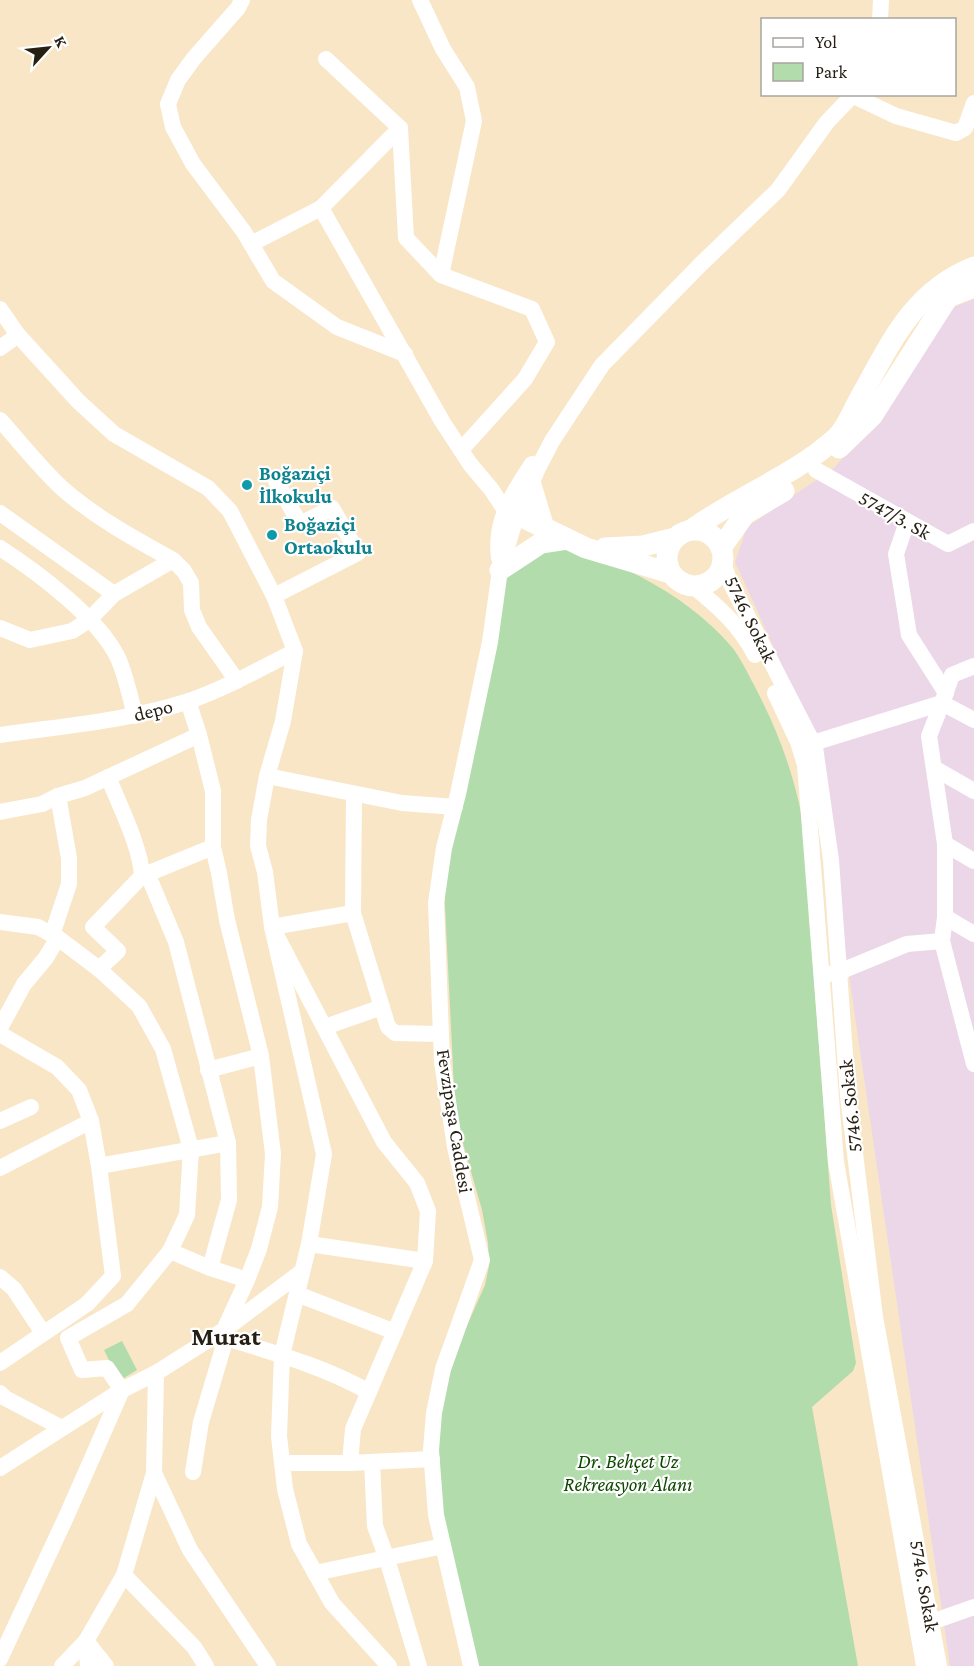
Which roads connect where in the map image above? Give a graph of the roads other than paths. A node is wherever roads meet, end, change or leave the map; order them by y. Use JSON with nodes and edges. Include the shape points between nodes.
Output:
{"nodes":[{"id":1,"x":242,"y":0,"type":"edge"},
{"id":2,"x":420,"y":0,"type":"edge"},
{"id":3,"x":880,"y":0,"type":"edge"},
{"id":4,"x":880,"y":18,"type":"edge"},
{"id":5,"x":326,"y":59,"type":"dead end"},
{"id":6,"x":853,"y":96,"type":"edge"},
{"id":7,"x":856,"y":96,"type":"edge"},
{"id":8,"x":974,"y":103,"type":"edge"},
{"id":9,"x":400,"y":128,"type":"junction"},
{"id":10,"x":321,"y":208,"type":"junction"},
{"id":11,"x":251,"y":244,"type":"junction"},
{"id":12,"x":974,"y":267,"type":"edge"},
{"id":13,"x":441,"y":275,"type":"junction"},
{"id":14,"x":974,"y":287,"type":"edge"},
{"id":15,"x":0,"y":309,"type":"edge"},
{"id":16,"x":18,"y":335,"type":"junction"},
{"id":17,"x":0,"y":348,"type":"edge"},
{"id":18,"x":405,"y":354,"type":"junction"},
{"id":19,"x":0,"y":420,"type":"edge"},
{"id":20,"x":552,"y":441,"type":"junction"},
{"id":21,"x":461,"y":450,"type":"junction"},
{"id":22,"x":816,"y":470,"type":"junction"},
{"id":23,"x":276,"y":481,"type":"dead end"},
{"id":24,"x":531,"y":485,"type":"junction"},
{"id":25,"x":0,"y":513,"type":"edge"},
{"id":26,"x":512,"y":513,"type":"junction"},
{"id":27,"x":907,"y":522,"type":"junction"},
{"id":28,"x":544,"y":528,"type":"junction"},
{"id":29,"x":974,"y":531,"type":"edge"},
{"id":30,"x":683,"y":534,"type":"junction"},
{"id":31,"x":567,"y":539,"type":"junction"},
{"id":32,"x":0,"y":548,"type":"edge"},
{"id":33,"x":586,"y":548,"type":"junction"},
{"id":34,"x":722,"y":555,"type":"junction"},
{"id":35,"x":173,"y":560,"type":"junction"},
{"id":36,"x":500,"y":570,"type":"junction"},
{"id":37,"x":670,"y":573,"type":"junction"},
{"id":38,"x":694,"y":587,"type":"junction"},
{"id":39,"x":114,"y":594,"type":"junction"},
{"id":40,"x":274,"y":596,"type":"junction"},
{"id":41,"x":89,"y":620,"type":"junction"},
{"id":42,"x":0,"y":628,"type":"edge"},
{"id":43,"x":295,"y":651,"type":"junction"},
{"id":44,"x":974,"y":666,"type":"edge"},
{"id":45,"x":237,"y":681,"type":"junction"},
{"id":46,"x":944,"y":698,"type":"junction"},
{"id":47,"x":188,"y":701,"type":"junction"},
{"id":48,"x":135,"y":716,"type":"junction"},
{"id":49,"x":974,"y":720,"type":"edge"},
{"id":50,"x":0,"y":735,"type":"edge"},
{"id":51,"x":199,"y":735,"type":"junction"},
{"id":52,"x":813,"y":744,"type":"junction"},
{"id":53,"x":934,"y":768,"type":"junction"},
{"id":54,"x":267,"y":776,"type":"junction"},
{"id":55,"x":108,"y":777,"type":"junction"},
{"id":56,"x":974,"y":790,"type":"edge"},
{"id":57,"x":354,"y":794,"type":"junction"},
{"id":58,"x":58,"y":796,"type":"junction"},
{"id":59,"x":455,"y":807,"type":"junction"},
{"id":60,"x":0,"y":812,"type":"edge"},
{"id":61,"x":945,"y":844,"type":"junction"},
{"id":62,"x":213,"y":847,"type":"junction"},
{"id":63,"x":974,"y":861,"type":"edge"},
{"id":64,"x":142,"y":876,"type":"junction"},
{"id":65,"x":353,"y":913,"type":"junction"},
{"id":66,"x":945,"y":917,"type":"junction"},
{"id":67,"x":0,"y":922,"type":"edge"},
{"id":68,"x":272,"y":927,"type":"junction"},
{"id":69,"x":974,"y":934,"type":"edge"},
{"id":70,"x":55,"y":936,"type":"junction"},
{"id":71,"x":942,"y":941,"type":"junction"},
{"id":72,"x":99,"y":969,"type":"junction"},
{"id":73,"x":839,"y":972,"type":"junction"},
{"id":74,"x":821,"y":976,"type":"junction"},
{"id":75,"x":382,"y":1007,"type":"junction"},
{"id":76,"x":325,"y":1027,"type":"junction"},
{"id":77,"x":0,"y":1028,"type":"edge"},
{"id":78,"x":0,"y":1034,"type":"edge"},
{"id":79,"x":441,"y":1034,"type":"junction"},
{"id":80,"x":261,"y":1056,"type":"junction"},
{"id":81,"x":974,"y":1064,"type":"edge"},
{"id":82,"x":208,"y":1070,"type":"junction"},
{"id":83,"x":31,"y":1107,"type":"dead end"},
{"id":84,"x":0,"y":1121,"type":"edge"},
{"id":85,"x":91,"y":1121,"type":"junction"},
{"id":86,"x":228,"y":1143,"type":"junction"},
{"id":87,"x":190,"y":1149,"type":"junction"},
{"id":88,"x":99,"y":1166,"type":"junction"},
{"id":89,"x":0,"y":1168,"type":"edge"},
{"id":90,"x":309,"y":1244,"type":"junction"},
{"id":91,"x":170,"y":1251,"type":"junction"},
{"id":92,"x":425,"y":1261,"type":"junction"},
{"id":93,"x":210,"y":1268,"type":"junction"},
{"id":94,"x":300,"y":1273,"type":"junction"},
{"id":95,"x":0,"y":1277,"type":"edge"},
{"id":96,"x":247,"y":1280,"type":"junction"},
{"id":97,"x":297,"y":1294,"type":"junction"},
{"id":98,"x":395,"y":1332,"type":"junction"},
{"id":99,"x":43,"y":1333,"type":"junction"},
{"id":100,"x":225,"y":1334,"type":"junction"},
{"id":101,"x":282,"y":1355,"type":"junction"},
{"id":102,"x":0,"y":1363,"type":"edge"},
{"id":103,"x":156,"y":1373,"type":"junction"},
{"id":104,"x":122,"y":1390,"type":"junction"},
{"id":105,"x":369,"y":1392,"type":"junction"},
{"id":106,"x":0,"y":1394,"type":"edge"},
{"id":107,"x":62,"y":1428,"type":"junction"},
{"id":108,"x":432,"y":1459,"type":"junction"},
{"id":109,"x":282,"y":1462,"type":"junction"},
{"id":110,"x":372,"y":1462,"type":"junction"},
{"id":111,"x":350,"y":1463,"type":"junction"},
{"id":112,"x":0,"y":1468,"type":"edge"},
{"id":113,"x":193,"y":1472,"type":"dead end"},
{"id":114,"x":154,"y":1473,"type":"junction"},
{"id":115,"x":443,"y":1546,"type":"junction"},
{"id":116,"x":387,"y":1559,"type":"junction"},
{"id":117,"x":315,"y":1573,"type":"junction"},
{"id":118,"x":124,"y":1575,"type":"junction"},
{"id":119,"x":974,"y":1607,"type":"edge"},
{"id":120,"x":924,"y":1625,"type":"junction"},
{"id":121,"x":86,"y":1641,"type":"junction"},
{"id":122,"x":0,"y":1659,"type":"edge"},
{"id":123,"x":62,"y":1666,"type":"edge"},
{"id":124,"x":88,"y":1666,"type":"edge"},
{"id":125,"x":106,"y":1666,"type":"edge"},
{"id":126,"x":206,"y":1666,"type":"edge"},
{"id":127,"x":268,"y":1666,"type":"edge"},
{"id":128,"x":389,"y":1666,"type":"edge"},
{"id":129,"x":419,"y":1666,"type":"edge"},
{"id":130,"x":471,"y":1666,"type":"edge"},
{"id":131,"x":924,"y":1666,"type":"edge"},
{"id":132,"x":939,"y":1666,"type":"edge"}],
"edges":[{"from":1,"to":11,"type":"street","via":[[178,80],[168,104],[172,128],[193,164]]},
{"from":2,"to":13,"type":"street","via":[[443,49],[467,87],[474,121]]},
{"from":3,"to":4,"type":"street"},
{"from":5,"to":9,"type":"street"},
{"from":6,"to":20,"type":"street","via":[[778,190],[602,365]]},
{"from":7,"to":8,"type":"street","via":[[896,116],[956,133],[965,128]]},
{"from":9,"to":10,"type":"street"},
{"from":9,"to":13,"type":"street","via":[[406,238]]},
{"from":10,"to":11,"type":"street"},
{"from":10,"to":18,"type":"street"},
{"from":11,"to":18,"type":"street","via":[[273,281],[338,327]]},
{"from":12,"to":30,"type":"main road","via":[[936,287],[920,302],[897,332],[839,434],[818,453]]},
{"from":13,"to":21,"type":"street","via":[[532,309],[548,342],[525,379]]},
{"from":14,"to":22,"type":"main road","via":[[948,297],[872,417]]},
{"from":15,"to":16,"type":"street"},
{"from":16,"to":17,"type":"street"},
{"from":16,"to":40,"type":"street","via":[[114,435],[208,488],[230,511]]},
{"from":18,"to":21,"type":"street"},
{"from":19,"to":35,"type":"street","via":[[64,490],[120,531]]},
{"from":20,"to":24,"type":"street"},
{"from":20,"to":26,"type":"street","via":[[510,497]]},
{"from":21,"to":26,"type":"street"},
{"from":22,"to":27,"type":"street","name":"5747/3. Sk"},
{"from":22,"to":34,"type":"main road","via":[[745,514]]},
{"from":23,"to":40,"type":"street","via":[[300,524],[332,508],[358,554]]},
{"from":24,"to":26,"type":"street"},
{"from":24,"to":28,"type":"main road"},
{"from":25,"to":39,"type":"street"},
{"from":26,"to":28,"type":"main road"},
{"from":26,"to":36,"type":"street","name":"Fevzipaşa Caddesi"},
{"from":27,"to":29,"type":"street","name":"5747/3. Sk","via":[[948,544]]},
{"from":27,"to":46,"type":"street","via":[[896,554],[909,635]]},
{"from":28,"to":31,"type":"main road"},
{"from":30,"to":33,"type":"main road","via":[[643,546]]},
{"from":30,"to":34,"type":"main road","via":[[701,530],[709,534]]},
{"from":30,"to":37,"type":"main road","via":[[669,546]]},
{"from":31,"to":33,"type":"main road"},
{"from":31,"to":36,"type":"main road","via":[[542,543]]},
{"from":32,"to":41,"type":"street","via":[[61,593]]},
{"from":33,"to":37,"type":"main road"},
{"from":34,"to":38,"type":"main road","via":[[716,577]]},
{"from":34,"to":52,"type":"street","name":"5746. Sokak","via":[[729,580]]},
{"from":35,"to":39,"type":"street"},
{"from":35,"to":45,"type":"street","via":[[191,583],[192,609],[199,627]]},
{"from":36,"to":59,"type":"street","name":"Fevzipaşa Caddesi","via":[[490,642]]},
{"from":37,"to":38,"type":"main road"},
{"from":38,"to":74,"type":"street","name":"5746. Sokak","via":[[745,635],[798,742],[805,765]]},
{"from":39,"to":41,"type":"street"},
{"from":40,"to":43,"type":"street"},
{"from":41,"to":42,"type":"street","via":[[72,631],[30,640]]},
{"from":41,"to":48,"type":"street","via":[[117,657]]},
{"from":43,"to":45,"type":"street","name":"depo"},
{"from":43,"to":54,"type":"street","via":[[283,721]]},
{"from":44,"to":46,"type":"street","via":[[952,675]]},
{"from":45,"to":47,"type":"street","name":"depo"},
{"from":46,"to":49,"type":"street"},
{"from":46,"to":52,"type":"street"},
{"from":46,"to":53,"type":"street","via":[[929,736]]},
{"from":47,"to":48,"type":"street","name":"depo"},
{"from":47,"to":51,"type":"street"},
{"from":48,"to":50,"type":"street","name":"depo"},
{"from":51,"to":55,"type":"street"},
{"from":51,"to":62,"type":"street","via":[[213,791]]},
{"from":52,"to":73,"type":"street","name":"5746. Sokak","via":[[831,860]]},
{"from":53,"to":56,"type":"street"},
{"from":53,"to":61,"type":"street"},
{"from":54,"to":57,"type":"street"},
{"from":54,"to":68,"type":"street","via":[[258,846]]},
{"from":55,"to":58,"type":"street"},
{"from":55,"to":64,"type":"street"},
{"from":57,"to":59,"type":"street"},
{"from":57,"to":65,"type":"street"},
{"from":58,"to":60,"type":"street","via":[[42,804]]},
{"from":58,"to":70,"type":"street","via":[[69,858],[69,884]]},
{"from":59,"to":79,"type":"street","name":"Fevzipaşa Caddesi","via":[[435,903]]},
{"from":61,"to":63,"type":"street"},
{"from":61,"to":66,"type":"street"},
{"from":62,"to":64,"type":"street"},
{"from":62,"to":80,"type":"street"},
{"from":64,"to":72,"type":"street","via":[[93,927],[118,951]]},
{"from":64,"to":82,"type":"street","via":[[150,880],[176,942]]},
{"from":65,"to":68,"type":"street"},
{"from":65,"to":75,"type":"street"},
{"from":66,"to":69,"type":"street"},
{"from":66,"to":71,"type":"street"},
{"from":67,"to":70,"type":"street","via":[[38,927]]},
{"from":68,"to":76,"type":"street"},
{"from":68,"to":90,"type":"street","via":[[324,1154]]},
{"from":70,"to":72,"type":"street"},
{"from":70,"to":77,"type":"street","via":[[45,959],[24,984]]},
{"from":71,"to":73,"type":"street","via":[[907,944]]},
{"from":71,"to":81,"type":"street"},
{"from":72,"to":87,"type":"street","via":[[140,1006],[163,1049]]},
{"from":73,"to":74,"type":"street"},
{"from":73,"to":120,"type":"street","name":"5746. Sokak","via":[[848,1096],[875,1317]]},
{"from":74,"to":120,"type":"street","name":"5746. Sokak","via":[[836,1162]]},
{"from":75,"to":76,"type":"street"},
{"from":75,"to":79,"type":"street","via":[[392,1032]]},
{"from":76,"to":92,"type":"street","via":[[384,1142],[417,1183],[428,1211]]},
{"from":78,"to":85,"type":"street","via":[[57,1067],[79,1090]]},
{"from":79,"to":108,"type":"street","name":"Fevzipaşa Caddesi","via":[[454,1147],[482,1260],[443,1369],[434,1413]]},
{"from":80,"to":82,"type":"street"},
{"from":80,"to":96,"type":"street","via":[[273,1154],[270,1207]]},
{"from":82,"to":86,"type":"street"},
{"from":83,"to":84,"type":"street"},
{"from":85,"to":88,"type":"street"},
{"from":85,"to":89,"type":"street"},
{"from":86,"to":87,"type":"street"},
{"from":86,"to":93,"type":"street","via":[[229,1200]]},
{"from":87,"to":88,"type":"street"},
{"from":87,"to":91,"type":"street","via":[[187,1215]]},
{"from":88,"to":99,"type":"street","via":[[113,1276],[87,1304]]},
{"from":90,"to":92,"type":"street"},
{"from":90,"to":94,"type":"street"},
{"from":91,"to":93,"type":"street"},
{"from":91,"to":104,"type":"street","via":[[126,1304],[68,1338],[82,1370],[107,1368]]},
{"from":92,"to":98,"type":"street"},
{"from":93,"to":96,"type":"street"},
{"from":94,"to":97,"type":"street"},
{"from":94,"to":100,"type":"street"},
{"from":95,"to":99,"type":"street","via":[[14,1289]]},
{"from":96,"to":100,"type":"street"},
{"from":97,"to":98,"type":"street"},
{"from":97,"to":101,"type":"street"},
{"from":98,"to":105,"type":"street"},
{"from":99,"to":102,"type":"street"},
{"from":100,"to":101,"type":"street"},
{"from":100,"to":103,"type":"street"},
{"from":100,"to":113,"type":"street","via":[[201,1422]]},
{"from":101,"to":105,"type":"street"},
{"from":101,"to":109,"type":"street"},
{"from":103,"to":104,"type":"street"},
{"from":103,"to":114,"type":"street"},
{"from":104,"to":107,"type":"street"},
{"from":104,"to":122,"type":"street"},
{"from":105,"to":111,"type":"street","via":[[353,1429]]},
{"from":106,"to":107,"type":"street"},
{"from":107,"to":112,"type":"street"},
{"from":108,"to":110,"type":"street"},
{"from":108,"to":115,"type":"street","name":"Fevzipaşa Caddesi","via":[[436,1515]]},
{"from":109,"to":111,"type":"street"},
{"from":109,"to":117,"type":"street","via":[[298,1544]]},
{"from":110,"to":111,"type":"street"},
{"from":110,"to":116,"type":"street","via":[[375,1526]]},
{"from":114,"to":118,"type":"street"},
{"from":114,"to":127,"type":"street","via":[[190,1550]]},
{"from":115,"to":116,"type":"street"},
{"from":115,"to":130,"type":"street","name":"Fevzipaşa Caddesi"},
{"from":116,"to":117,"type":"street"},
{"from":116,"to":129,"type":"street"},
{"from":117,"to":128,"type":"street","via":[[332,1603]]},
{"from":118,"to":121,"type":"street"},
{"from":118,"to":126,"type":"street","via":[[194,1647]]},
{"from":119,"to":120,"type":"street"},
{"from":120,"to":131,"type":"street","name":"5746. Sokak"},
{"from":120,"to":132,"type":"street","name":"5746. Sokak"},
{"from":121,"to":123,"type":"street"},
{"from":121,"to":124,"type":"street"},
{"from":121,"to":125,"type":"street"}]}
